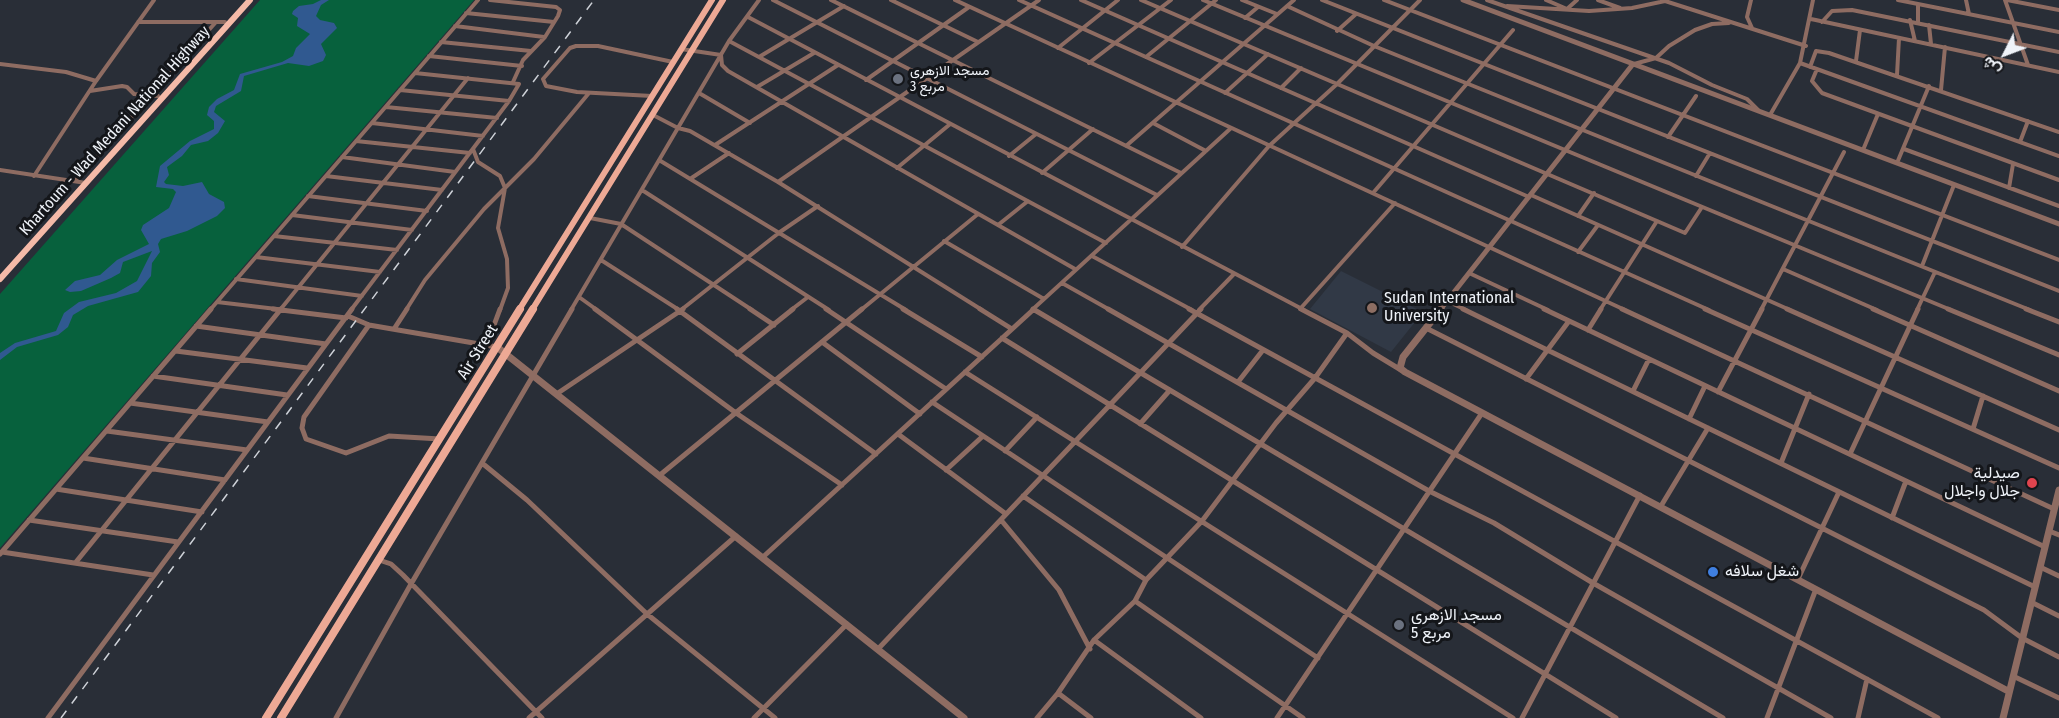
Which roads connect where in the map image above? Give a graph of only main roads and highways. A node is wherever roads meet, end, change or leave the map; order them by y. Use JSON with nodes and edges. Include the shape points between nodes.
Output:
{"nodes":[{"id":1,"x":245,"y":0,"type":"edge"},
{"id":2,"x":250,"y":0,"type":"edge"},
{"id":3,"x":712,"y":0,"type":"edge"},
{"id":4,"x":723,"y":0,"type":"edge"},
{"id":5,"x":686,"y":50,"type":"junction"},
{"id":6,"x":80,"y":182,"type":"junction"},
{"id":7,"x":0,"y":272,"type":"edge"},
{"id":8,"x":0,"y":279,"type":"edge"},
{"id":9,"x":266,"y":718,"type":"edge"},
{"id":10,"x":281,"y":718,"type":"edge"}],
"edges":[{"from":1,"to":6,"type":"highway","name":"Khartoum - Wad Medani National Highway"},
{"from":2,"to":6,"type":"highway","name":"Khartoum - Wad Medani National Highway"},
{"from":3,"to":5,"type":"main road","name":"Air Street"},
{"from":4,"to":5,"type":"main road","name":"Air Street"},
{"from":5,"to":9,"type":"main road","name":"Air Street","via":[[673,62]]},
{"from":5,"to":10,"type":"main road","name":"Air Street","via":[[653,115]]},
{"from":6,"to":7,"type":"highway","name":"Khartoum - Wad Medani National Highway"},
{"from":6,"to":8,"type":"highway","name":"Khartoum - Wad Medani National Highway"}]}
